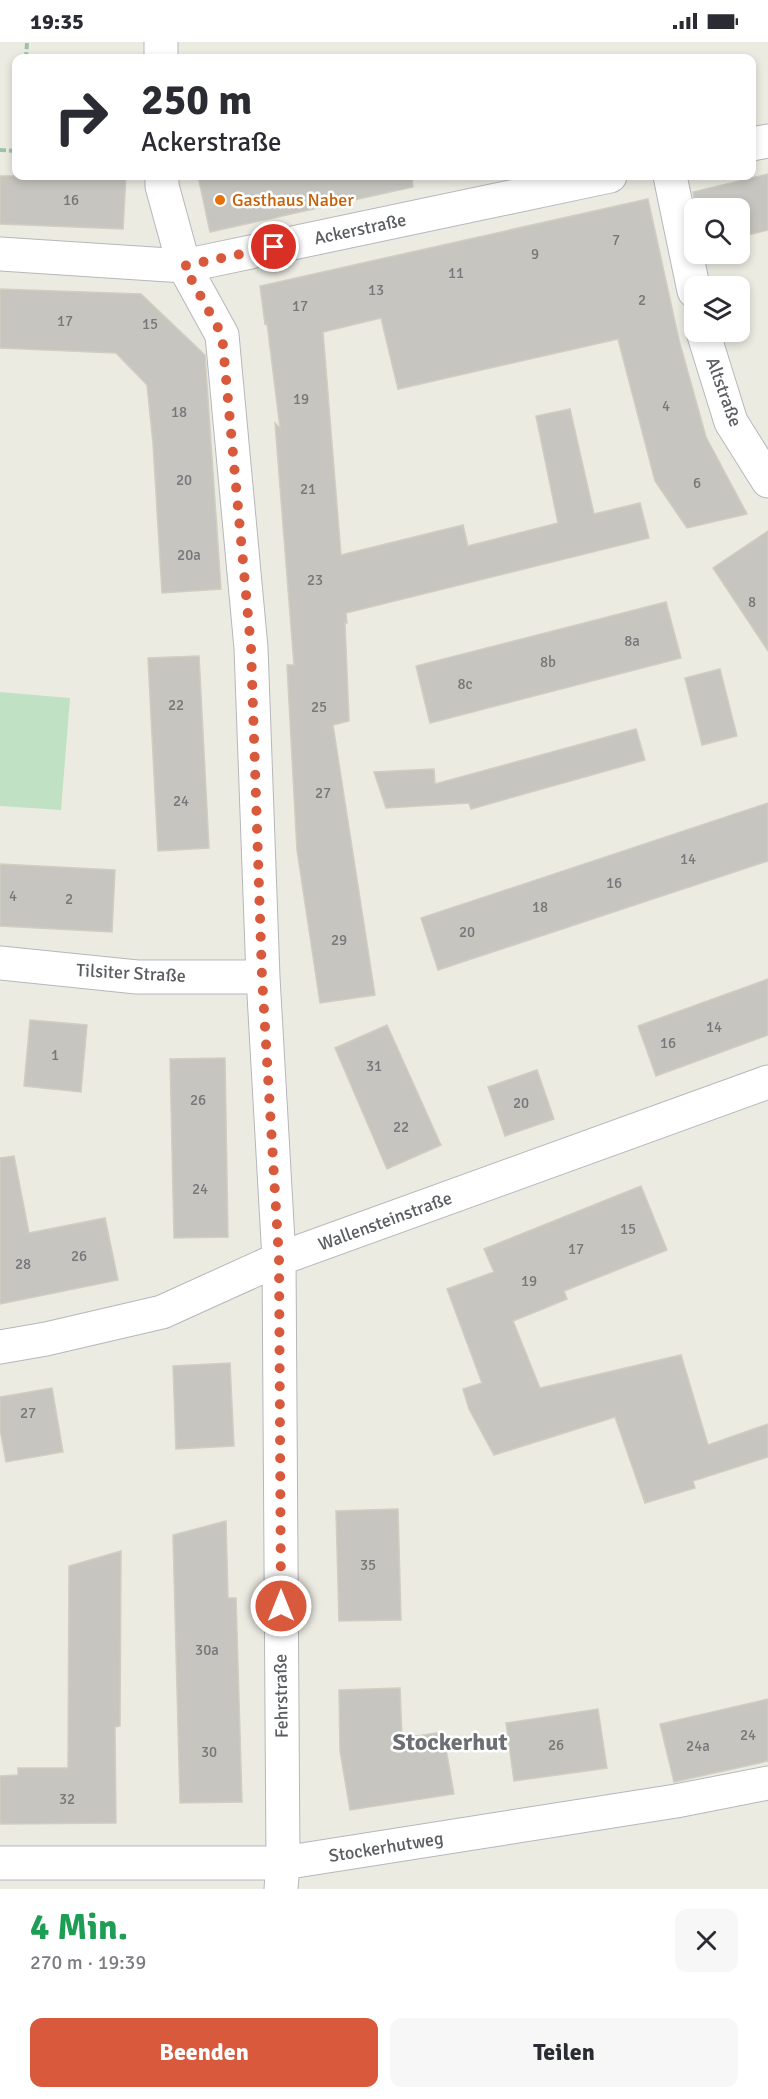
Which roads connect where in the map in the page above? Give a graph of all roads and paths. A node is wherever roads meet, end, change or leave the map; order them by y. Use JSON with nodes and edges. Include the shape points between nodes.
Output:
{"nodes":[{"id":1,"x":162,"y":180,"type":"edge"},
{"id":2,"x":591,"y":180,"type":"edge"},
{"id":3,"x":671,"y":180,"type":"edge"},
{"id":4,"x":0,"y":254,"type":"edge"},
{"id":5,"x":184,"y":266,"type":"junction"},
{"id":6,"x":691,"y":276,"type":"edge"},
{"id":7,"x":706,"y":342,"type":"edge"},
{"id":8,"x":768,"y":481,"type":"edge"},
{"id":9,"x":0,"y":963,"type":"edge"},
{"id":10,"x":262,"y":977,"type":"junction"},
{"id":11,"x":768,"y":1082,"type":"edge"},
{"id":12,"x":279,"y":1259,"type":"junction"},
{"id":13,"x":0,"y":1347,"type":"edge"},
{"id":14,"x":768,"y":1783,"type":"edge"},
{"id":15,"x":0,"y":1863,"type":"edge"},
{"id":16,"x":282,"y":1876,"type":"edge"}],
"edges":[{"from":1,"to":5,"type":"street","name":"Fehrstraße"},
{"from":2,"to":5,"type":"street","name":"Ackerstraße"},
{"from":3,"to":6,"type":"street"},
{"from":4,"to":5,"type":"street","name":"Ackerstraße"},
{"from":5,"to":10,"type":"street","name":"Fehrstraße","via":[[222,335],[251,648]]},
{"from":7,"to":8,"type":"street","name":"Altstraße","via":[[732,422]]},
{"from":9,"to":10,"type":"street","name":"Tilsiter Straße","via":[[137,977]]},
{"from":10,"to":12,"type":"street","name":"Fehrstraße"},
{"from":11,"to":12,"type":"street","name":"Wallensteinstraße"},
{"from":12,"to":13,"type":"street","name":"Wallensteinstraße","via":[[162,1312]]},
{"from":12,"to":16,"type":"street","name":"Fehrstraße"},
{"from":14,"to":16,"type":"street","name":"Stockerhutweg"},
{"from":15,"to":16,"type":"street","name":"Stockerhutweg"}]}
